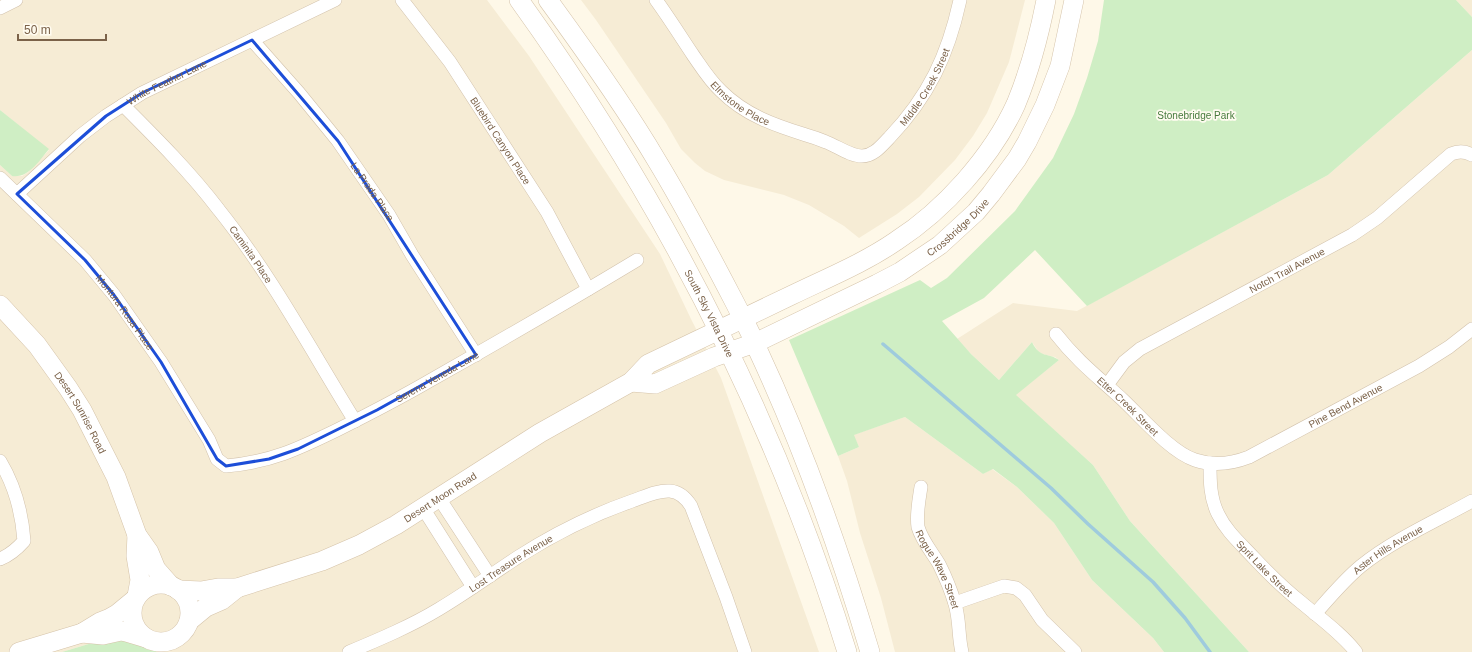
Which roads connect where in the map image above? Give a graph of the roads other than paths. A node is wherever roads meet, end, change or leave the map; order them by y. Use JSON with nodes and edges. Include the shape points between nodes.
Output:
{"nodes":[{"id":1,"x":16,"y":0,"type":"edge"},
{"id":2,"x":335,"y":0,"type":"edge"},
{"id":3,"x":402,"y":0,"type":"edge"},
{"id":4,"x":519,"y":0,"type":"edge"},
{"id":5,"x":548,"y":0,"type":"edge"},
{"id":6,"x":656,"y":0,"type":"edge"},
{"id":7,"x":960,"y":0,"type":"edge"},
{"id":8,"x":1046,"y":0,"type":"edge"},
{"id":9,"x":1074,"y":0,"type":"edge"},
{"id":10,"x":0,"y":8,"type":"edge"},
{"id":11,"x":252,"y":40,"type":"junction"},
{"id":12,"x":123,"y":105,"type":"junction"},
{"id":13,"x":1468,"y":154,"type":"edge"},
{"id":14,"x":863,"y":156,"type":"joint"},
{"id":15,"x":0,"y":178,"type":"edge"},
{"id":16,"x":17,"y":194,"type":"junction"},
{"id":17,"x":637,"y":260,"type":"dead end"},
{"id":18,"x":588,"y":289,"type":"junction"},
{"id":19,"x":0,"y":304,"type":"edge"},
{"id":20,"x":743,"y":319,"type":"junction"},
{"id":21,"x":1472,"y":329,"type":"edge"},
{"id":22,"x":719,"y":330,"type":"junction"},
{"id":23,"x":1056,"y":334,"type":"dead end"},
{"id":24,"x":755,"y":343,"type":"junction"},
{"id":25,"x":729,"y":351,"type":"junction"},
{"id":26,"x":476,"y":355,"type":"junction"},
{"id":27,"x":630,"y":382,"type":"junction"},
{"id":28,"x":1107,"y":385,"type":"junction"},
{"id":29,"x":355,"y":421,"type":"junction"},
{"id":30,"x":0,"y":461,"type":"edge"},
{"id":31,"x":1210,"y":463,"type":"junction"},
{"id":32,"x":226,"y":466,"type":"joint"},
{"id":33,"x":922,"y":487,"type":"dead end"},
{"id":34,"x":439,"y":498,"type":"junction"},
{"id":35,"x":1472,"y":502,"type":"edge"},
{"id":36,"x":423,"y":508,"type":"junction"},
{"id":37,"x":137,"y":535,"type":"junction"},
{"id":38,"x":0,"y":559,"type":"edge"},
{"id":39,"x":490,"y":576,"type":"junction"},
{"id":40,"x":473,"y":587,"type":"junction"},
{"id":41,"x":175,"y":588,"type":"junction"},
{"id":42,"x":237,"y":588,"type":"junction"},
{"id":43,"x":136,"y":598,"type":"junction"},
{"id":44,"x":955,"y":603,"type":"junction"},
{"id":45,"x":1315,"y":614,"type":"junction"},
{"id":46,"x":188,"y":624,"type":"junction"},
{"id":47,"x":82,"y":634,"type":"junction"},
{"id":48,"x":153,"y":643,"type":"edge"},
{"id":49,"x":741,"y":651,"type":"edge"},
{"id":50,"x":19,"y":652,"type":"edge"},
{"id":51,"x":183,"y":652,"type":"edge"},
{"id":52,"x":349,"y":652,"type":"edge"},
{"id":53,"x":847,"y":652,"type":"edge"},
{"id":54,"x":870,"y":652,"type":"edge"},
{"id":55,"x":962,"y":652,"type":"edge"},
{"id":56,"x":1075,"y":652,"type":"edge"},
{"id":57,"x":1356,"y":652,"type":"edge"}],
"edges":[{"from":1,"to":10,"type":"street"},
{"from":2,"to":11,"type":"street","name":"White Feather Lane"},
{"from":3,"to":18,"type":"street","name":"Bluebird Canyon Place","via":[[450,62],[547,212]]},
{"from":4,"to":22,"type":"street","name":"South Sky Vista Drive","via":[[563,62],[633,173],[677,249]]},
{"from":5,"to":20,"type":"street","via":[[612,90],[658,162],[709,251]]},
{"from":6,"to":14,"type":"street","name":"Elmstone Place","via":[[710,79],[730,100],[765,121]]},
{"from":7,"to":14,"type":"street","name":"Middle Creek Street","via":[[948,48],[926,92],[906,120],[877,150]]},
{"from":8,"to":20,"type":"street","via":[[1035,50],[1015,105],[986,154],[960,186],[915,228],[880,252]]},
{"from":9,"to":24,"type":"street","name":"Crossbridge Drive","via":[[1060,66],[1040,117],[1017,159],[976,212],[940,245],[900,272]]},
{"from":11,"to":12,"type":"street","name":"White Feather Lane","via":[[142,93]]},
{"from":11,"to":26,"type":"street","name":"La Prada Place","via":[[338,141],[389,215]]},
{"from":12,"to":16,"type":"street","name":"White Feather Lane","via":[[80,136]]},
{"from":12,"to":29,"type":"street","name":"Caminita Place","via":[[166,148],[220,210],[269,280]]},
{"from":13,"to":28,"type":"street","name":"Notch Trail Avenue","via":[[1456,152],[1447,157],[1377,218],[1352,235],[1140,349],[1124,362]]},
{"from":15,"to":16,"type":"street","name":"Montura Rosa Place"},
{"from":16,"to":32,"type":"street","name":"Montura Rosa Place","via":[[85,260],[114,295],[161,362],[217,459]]},
{"from":17,"to":18,"type":"street","name":"Serena Veneda Lane"},
{"from":18,"to":26,"type":"street","name":"Serena Veneda Lane"},
{"from":19,"to":37,"type":"street","name":"Desert Sunrise Road","via":[[37,345],[82,410],[116,477]]},
{"from":20,"to":22,"type":"street"},
{"from":20,"to":24,"type":"street"},
{"from":21,"to":31,"type":"street","name":"Pine Bend Avenue","via":[[1420,366],[1249,457],[1227,463]]},
{"from":22,"to":25,"type":"street","name":"South Sky Vista Drive"},
{"from":22,"to":27,"type":"street","name":"Desert Moon Road","via":[[648,364]]},
{"from":23,"to":28,"type":"street","name":"Etter Creek Street","via":[[1078,361]]},
{"from":24,"to":25,"type":"street","name":"Crossbridge Drive"},
{"from":24,"to":54,"type":"street","via":[[816,490]]},
{"from":25,"to":27,"type":"street","via":[[656,384]]},
{"from":25,"to":53,"type":"street","name":"South Sky Vista Drive","via":[[799,512]]},
{"from":26,"to":29,"type":"street","name":"Serena Veneda Lane"},
{"from":27,"to":34,"type":"street","name":"Desert Moon Road","via":[[540,433]]},
{"from":28,"to":31,"type":"street","name":"Etter Creek Street","via":[[1177,451],[1195,460]]},
{"from":29,"to":32,"type":"street","name":"Serena Veneda Lane","via":[[269,459]]},
{"from":30,"to":38,"type":"street","via":[[18,500],[24,541],[10,555]]},
{"from":31,"to":45,"type":"street","name":"Sprit Lake Street","via":[[1214,502],[1228,530],[1273,578]]},
{"from":33,"to":44,"type":"street","name":"Rogue Wave Street","via":[[918,526],[924,541],[939,564]]},
{"from":34,"to":36,"type":"street","name":"Desert Moon Road"},
{"from":34,"to":39,"type":"street"},
{"from":35,"to":45,"type":"street","name":"Aster Hills Avenue","via":[[1373,556],[1340,585]]},
{"from":36,"to":40,"type":"street"},
{"from":36,"to":42,"type":"street","name":"Desert Moon Road","via":[[378,536],[341,554]]},
{"from":37,"to":41,"type":"street","name":"Desert Sunrise Road","via":[[161,575]]},
{"from":37,"to":43,"type":"street","name":"Desert Sunrise Road","via":[[136,556],[140,580]]},
{"from":39,"to":40,"type":"street","name":"Lost Treasure Avenue"},
{"from":39,"to":49,"type":"street","name":"Lost Treasure Avenue","via":[[555,535],[590,518],[662,491],[679,493],[691,506],[726,597]]},
{"from":40,"to":52,"type":"street","name":"Lost Treasure Avenue","via":[[438,610]]},
{"from":41,"to":42,"type":"street","name":"Desert Moon Road","via":[[201,591]]},
{"from":41,"to":43,"type":"street","via":[[166,584],[148,586]]},
{"from":41,"to":46,"type":"street","via":[[182,593],[188,604]]},
{"from":42,"to":46,"type":"street","name":"Desert Moon Road","via":[[222,600],[206,607]]},
{"from":43,"to":47,"type":"street","via":[[120,612]]},
{"from":43,"to":48,"type":"street","via":[[132,617],[135,625],[140,633]]},
{"from":44,"to":55,"type":"street","name":"Rogue Wave Street"},
{"from":44,"to":56,"type":"street","via":[[1004,586],[1016,588],[1025,595],[1042,620]]},
{"from":45,"to":57,"type":"street","name":"Sprit Lake Street","via":[[1341,635]]},
{"from":46,"to":48,"type":"street","via":[[174,638]]},
{"from":46,"to":51,"type":"street"},
{"from":47,"to":48,"type":"street","via":[[126,632]]},
{"from":47,"to":50,"type":"street"}]}
